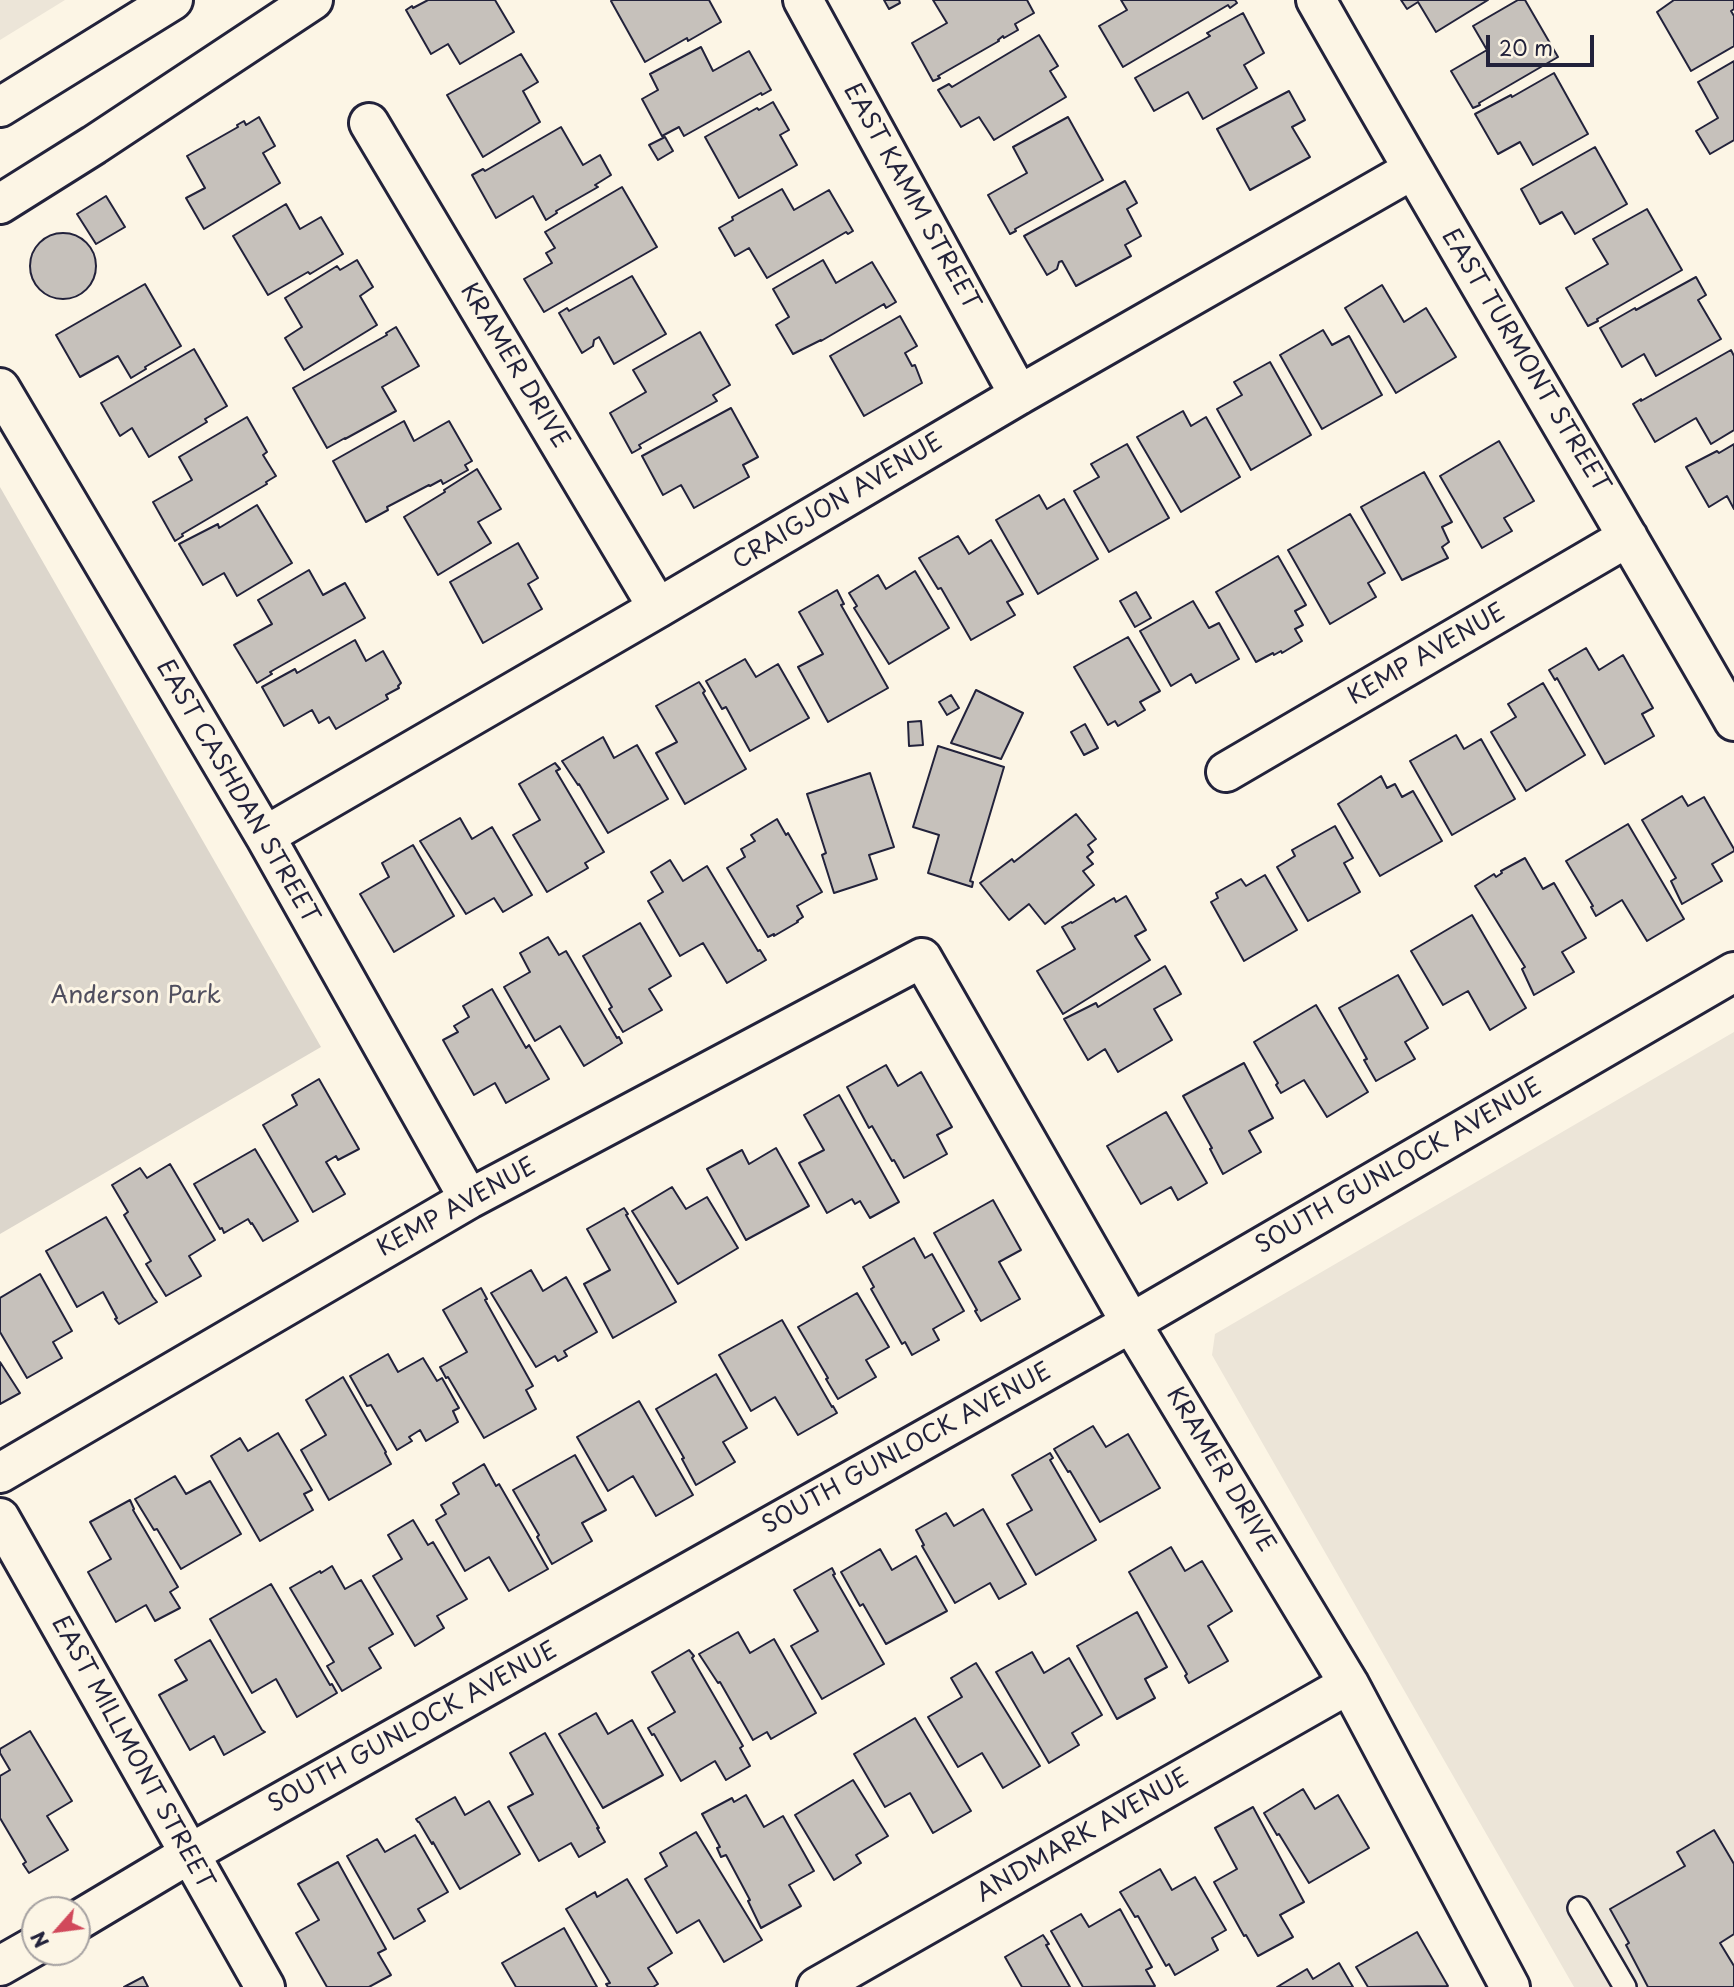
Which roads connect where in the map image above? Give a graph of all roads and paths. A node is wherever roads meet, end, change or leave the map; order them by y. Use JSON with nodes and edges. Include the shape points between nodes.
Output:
{"nodes":[{"id":1,"x":173,"y":0,"type":"edge"},
{"id":2,"x":313,"y":0,"type":"edge"},
{"id":3,"x":803,"y":0,"type":"edge"},
{"id":4,"x":1316,"y":0,"type":"edge"},
{"id":5,"x":0,"y":107,"type":"edge"},
{"id":6,"x":369,"y":123,"type":"dead end"},
{"id":7,"x":1412,"y":170,"type":"junction"},
{"id":8,"x":0,"y":204,"type":"edge"},
{"id":9,"x":0,"y":388,"type":"edge"},
{"id":10,"x":1019,"y":395,"type":"junction"},
{"id":11,"x":1628,"y":537,"type":"junction"},
{"id":12,"x":658,"y":608,"type":"junction"},
{"id":13,"x":1734,"y":721,"type":"edge"},
{"id":14,"x":1226,"y":772,"type":"dead end"},
{"id":15,"x":265,"y":836,"type":"junction"},
{"id":16,"x":922,"y":958,"type":"joint"},
{"id":17,"x":1734,"y":971,"type":"edge"},
{"id":18,"x":469,"y":1199,"type":"junction"},
{"id":19,"x":1131,"y":1323,"type":"junction"},
{"id":20,"x":0,"y":1473,"type":"edge"},
{"id":21,"x":0,"y":1518,"type":"edge"},
{"id":22,"x":1349,"y":1684,"type":"junction"},
{"id":23,"x":189,"y":1854,"type":"junction"},
{"id":24,"x":1579,"y":1908,"type":"dead end"},
{"id":25,"x":91,"y":1913,"type":"edge"},
{"id":26,"x":21,"y":1954,"type":"edge"},
{"id":27,"x":0,"y":1966,"type":"edge"},
{"id":28,"x":265,"y":1987,"type":"edge"},
{"id":29,"x":817,"y":1987,"type":"edge"},
{"id":30,"x":1510,"y":1987,"type":"edge"},
{"id":31,"x":1625,"y":1987,"type":"edge"}],
"edges":[{"from":1,"to":5,"type":"street"},
{"from":2,"to":8,"type":"street"},
{"from":3,"to":10,"type":"street","name":"EAST KAMM STREET"},
{"from":4,"to":7,"type":"street","name":"EAST TURMONT STREET"},
{"from":6,"to":12,"type":"street","name":"KRAMER DRIVE"},
{"from":7,"to":10,"type":"street","name":"CRAIGJON AVENUE"},
{"from":7,"to":11,"type":"street","name":"EAST TURMONT STREET"},
{"from":9,"to":15,"type":"street","name":"EAST CASHDAN STREET"},
{"from":10,"to":12,"type":"street","name":"CRAIGJON AVENUE"},
{"from":11,"to":13,"type":"street","name":"EAST TURMONT STREET"},
{"from":11,"to":14,"type":"street","name":"KEMP AVENUE"},
{"from":12,"to":15,"type":"street","name":"CRAIGJON AVENUE"},
{"from":15,"to":18,"type":"street","name":"EAST CASHDAN STREET"},
{"from":16,"to":18,"type":"street","name":"KEMP AVENUE"},
{"from":16,"to":19,"type":"street","name":"KRAMER DRIVE"},
{"from":17,"to":19,"type":"street","name":"SOUTH GUNLOCK AVENUE"},
{"from":18,"to":20,"type":"street","name":"KEMP AVENUE"},
{"from":19,"to":22,"type":"street","name":"KRAMER DRIVE"},
{"from":19,"to":23,"type":"street","name":"SOUTH GUNLOCK AVENUE"},
{"from":21,"to":23,"type":"street","name":"EAST MILLMONT STREET"},
{"from":22,"to":29,"type":"street","name":"ANDMARK AVENUE"},
{"from":22,"to":30,"type":"street","name":"KRAMER DRIVE"},
{"from":23,"to":25,"type":"street","name":"SOUTH GUNLOCK AVENUE"},
{"from":23,"to":28,"type":"street","name":"EAST MILLMONT STREET"},
{"from":24,"to":31,"type":"lane"},
{"from":26,"to":27,"type":"street"}]}
